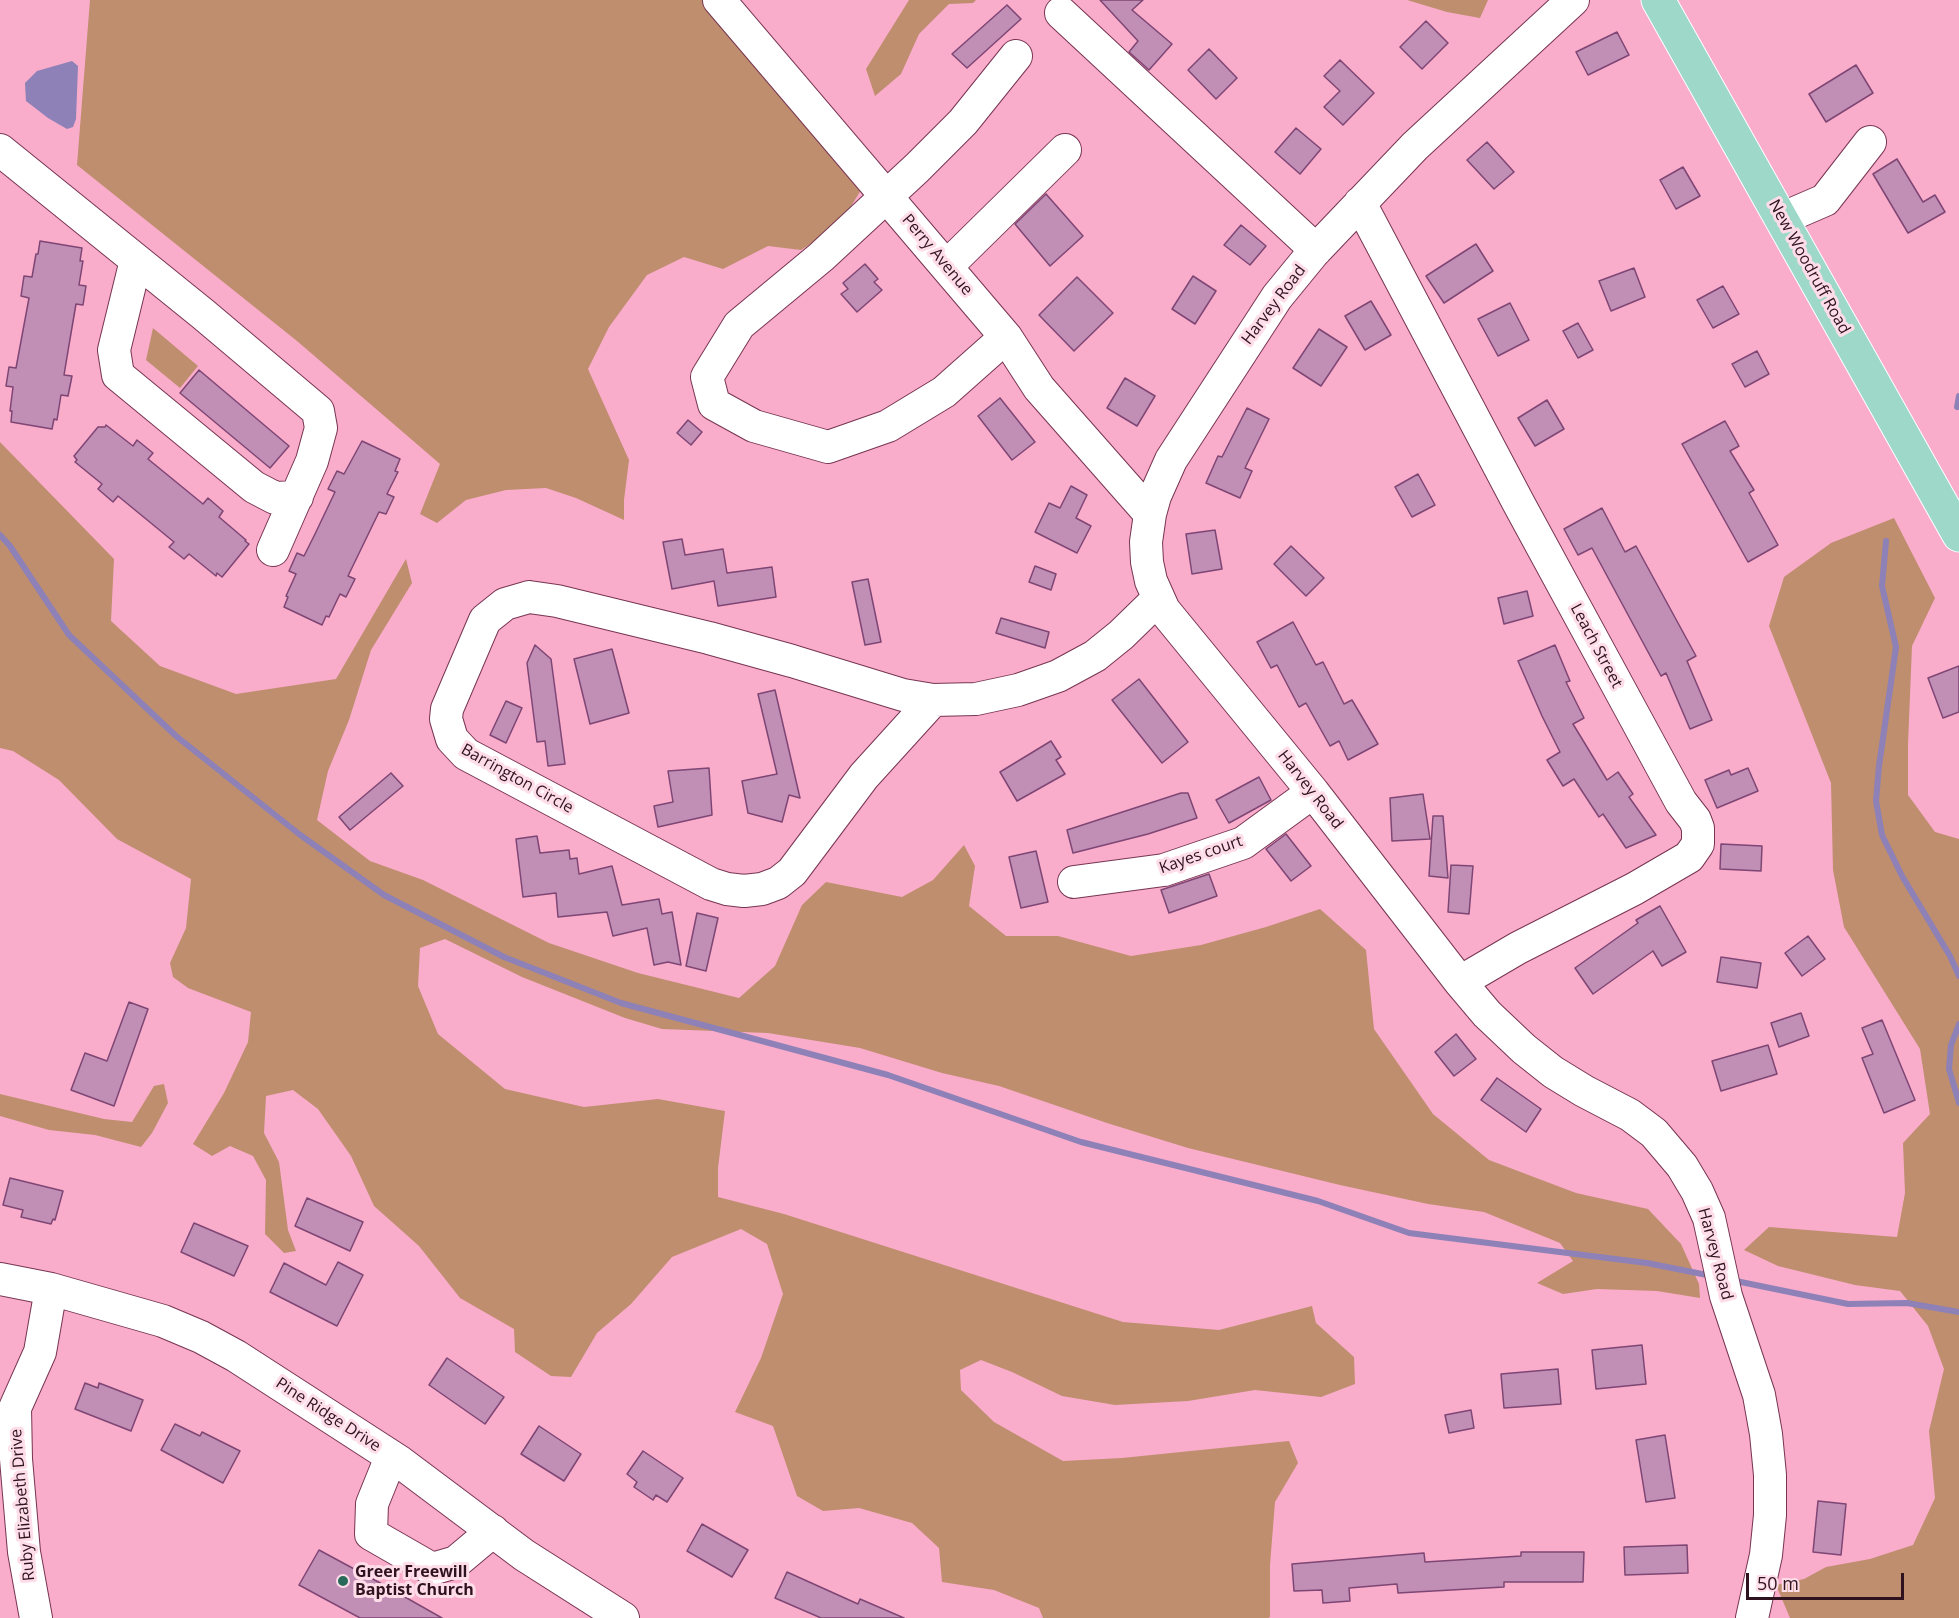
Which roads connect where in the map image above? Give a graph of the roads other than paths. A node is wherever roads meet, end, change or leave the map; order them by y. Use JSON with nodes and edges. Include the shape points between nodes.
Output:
{"nodes":[{"id":1,"x":719,"y":0,"type":"edge"},
{"id":2,"x":1573,"y":0,"type":"edge"},
{"id":3,"x":1658,"y":0,"type":"edge"},
{"id":4,"x":1061,"y":13,"type":"dead end"},
{"id":5,"x":1016,"y":56,"type":"dead end"},
{"id":6,"x":1870,"y":142,"type":"dead end"},
{"id":7,"x":0,"y":150,"type":"edge"},
{"id":8,"x":1065,"y":150,"type":"dead end"},
{"id":9,"x":885,"y":196,"type":"junction"},
{"id":10,"x":1360,"y":203,"type":"junction"},
{"id":11,"x":1782,"y":219,"type":"junction"},
{"id":12,"x":1316,"y":250,"type":"junction"},
{"id":13,"x":136,"y":260,"type":"junction"},
{"id":14,"x":947,"y":266,"type":"junction"},
{"id":15,"x":1006,"y":337,"type":"junction"},
{"id":16,"x":297,"y":497,"type":"junction"},
{"id":17,"x":1150,"y":514,"type":"junction"},
{"id":18,"x":1959,"y":535,"type":"edge"},
{"id":19,"x":273,"y":550,"type":"dead end"},
{"id":20,"x":1158,"y":599,"type":"junction"},
{"id":21,"x":933,"y":700,"type":"junction"},
{"id":22,"x":1313,"y":792,"type":"junction"},
{"id":23,"x":1074,"y":882,"type":"dead end"},
{"id":24,"x":1460,"y":982,"type":"junction"},
{"id":25,"x":0,"y":1279,"type":"edge"},
{"id":26,"x":51,"y":1289,"type":"junction"},
{"id":27,"x":391,"y":1456,"type":"junction"},
{"id":28,"x":493,"y":1531,"type":"junction"},
{"id":29,"x":36,"y":1618,"type":"edge"},
{"id":30,"x":623,"y":1618,"type":"edge"},
{"id":31,"x":1752,"y":1618,"type":"edge"}],
"edges":[{"from":1,"to":9,"type":"street","name":"Perry Avenue"},
{"from":2,"to":10,"type":"street","name":"Harvey Road","via":[[1415,146]]},
{"from":3,"to":11,"type":"main road","name":"New Woodruff Road"},
{"from":4,"to":12,"type":"street"},
{"from":5,"to":9,"type":"street","via":[[963,122]]},
{"from":6,"to":11,"type":"street","via":[[1825,200]]},
{"from":7,"to":13,"type":"street"},
{"from":8,"to":14,"type":"street"},
{"from":9,"to":14,"type":"street","name":"Perry Avenue"},
{"from":9,"to":15,"type":"street","via":[[821,257],[740,325],[707,377],[714,404],[754,426],[828,447],[888,426],[944,392]]},
{"from":10,"to":12,"type":"street","name":"Harvey Road"},
{"from":10,"to":24,"type":"street","name":"Leach Street","via":[[1519,504],[1698,828],[1698,844],[1689,857]]},
{"from":11,"to":18,"type":"main road","name":"New Woodruff Road"},
{"from":12,"to":17,"type":"street","name":"Harvey Road","via":[[1270,307],[1171,460]]},
{"from":13,"to":16,"type":"street","via":[[318,411],[321,428]]},
{"from":13,"to":16,"type":"street","via":[[114,350],[118,375],[254,487],[275,498]]},
{"from":14,"to":15,"type":"street","name":"Perry Avenue"},
{"from":15,"to":17,"type":"street","name":"Perry Avenue","via":[[1039,388]]},
{"from":16,"to":19,"type":"street"},
{"from":17,"to":20,"type":"street","name":"Harvey Road","via":[[1147,562]]},
{"from":20,"to":21,"type":"street","name":"Barrington Circle","via":[[1095,656],[1058,676],[976,699]]},
{"from":20,"to":22,"type":"street","name":"Harvey Road"},
{"from":21,"to":21,"type":"street","name":"Barrington Circle","via":[[864,776],[792,873],[778,883],[744,891],[711,884],[466,754],[452,739],[446,719],[450,700],[485,620],[504,604],[529,597],[709,638],[903,695]]},
{"from":22,"to":23,"type":"street","name":"Kayes court","via":[[1243,843],[1164,870]]},
{"from":22,"to":24,"type":"street","name":"Harvey Road"},
{"from":24,"to":31,"type":"street","name":"Harvey Road","via":[[1487,1014],[1553,1072],[1630,1115],[1664,1143],[1697,1191],[1709,1218],[1726,1296],[1759,1395],[1766,1434],[1770,1515]]},
{"from":25,"to":26,"type":"street","name":"Pine Ridge Drive"},
{"from":26,"to":27,"type":"street","name":"Pine Ridge Drive","via":[[163,1321],[201,1337]]},
{"from":26,"to":29,"type":"street","name":"Ruby Elizabeth Drive","via":[[40,1352],[15,1408],[24,1552]]},
{"from":27,"to":28,"type":"street","name":"Pine Ridge Drive"},
{"from":27,"to":28,"type":"street","via":[[372,1504],[371,1534],[432,1569],[456,1562]]},
{"from":28,"to":30,"type":"street","name":"Pine Ridge Drive"}]}
